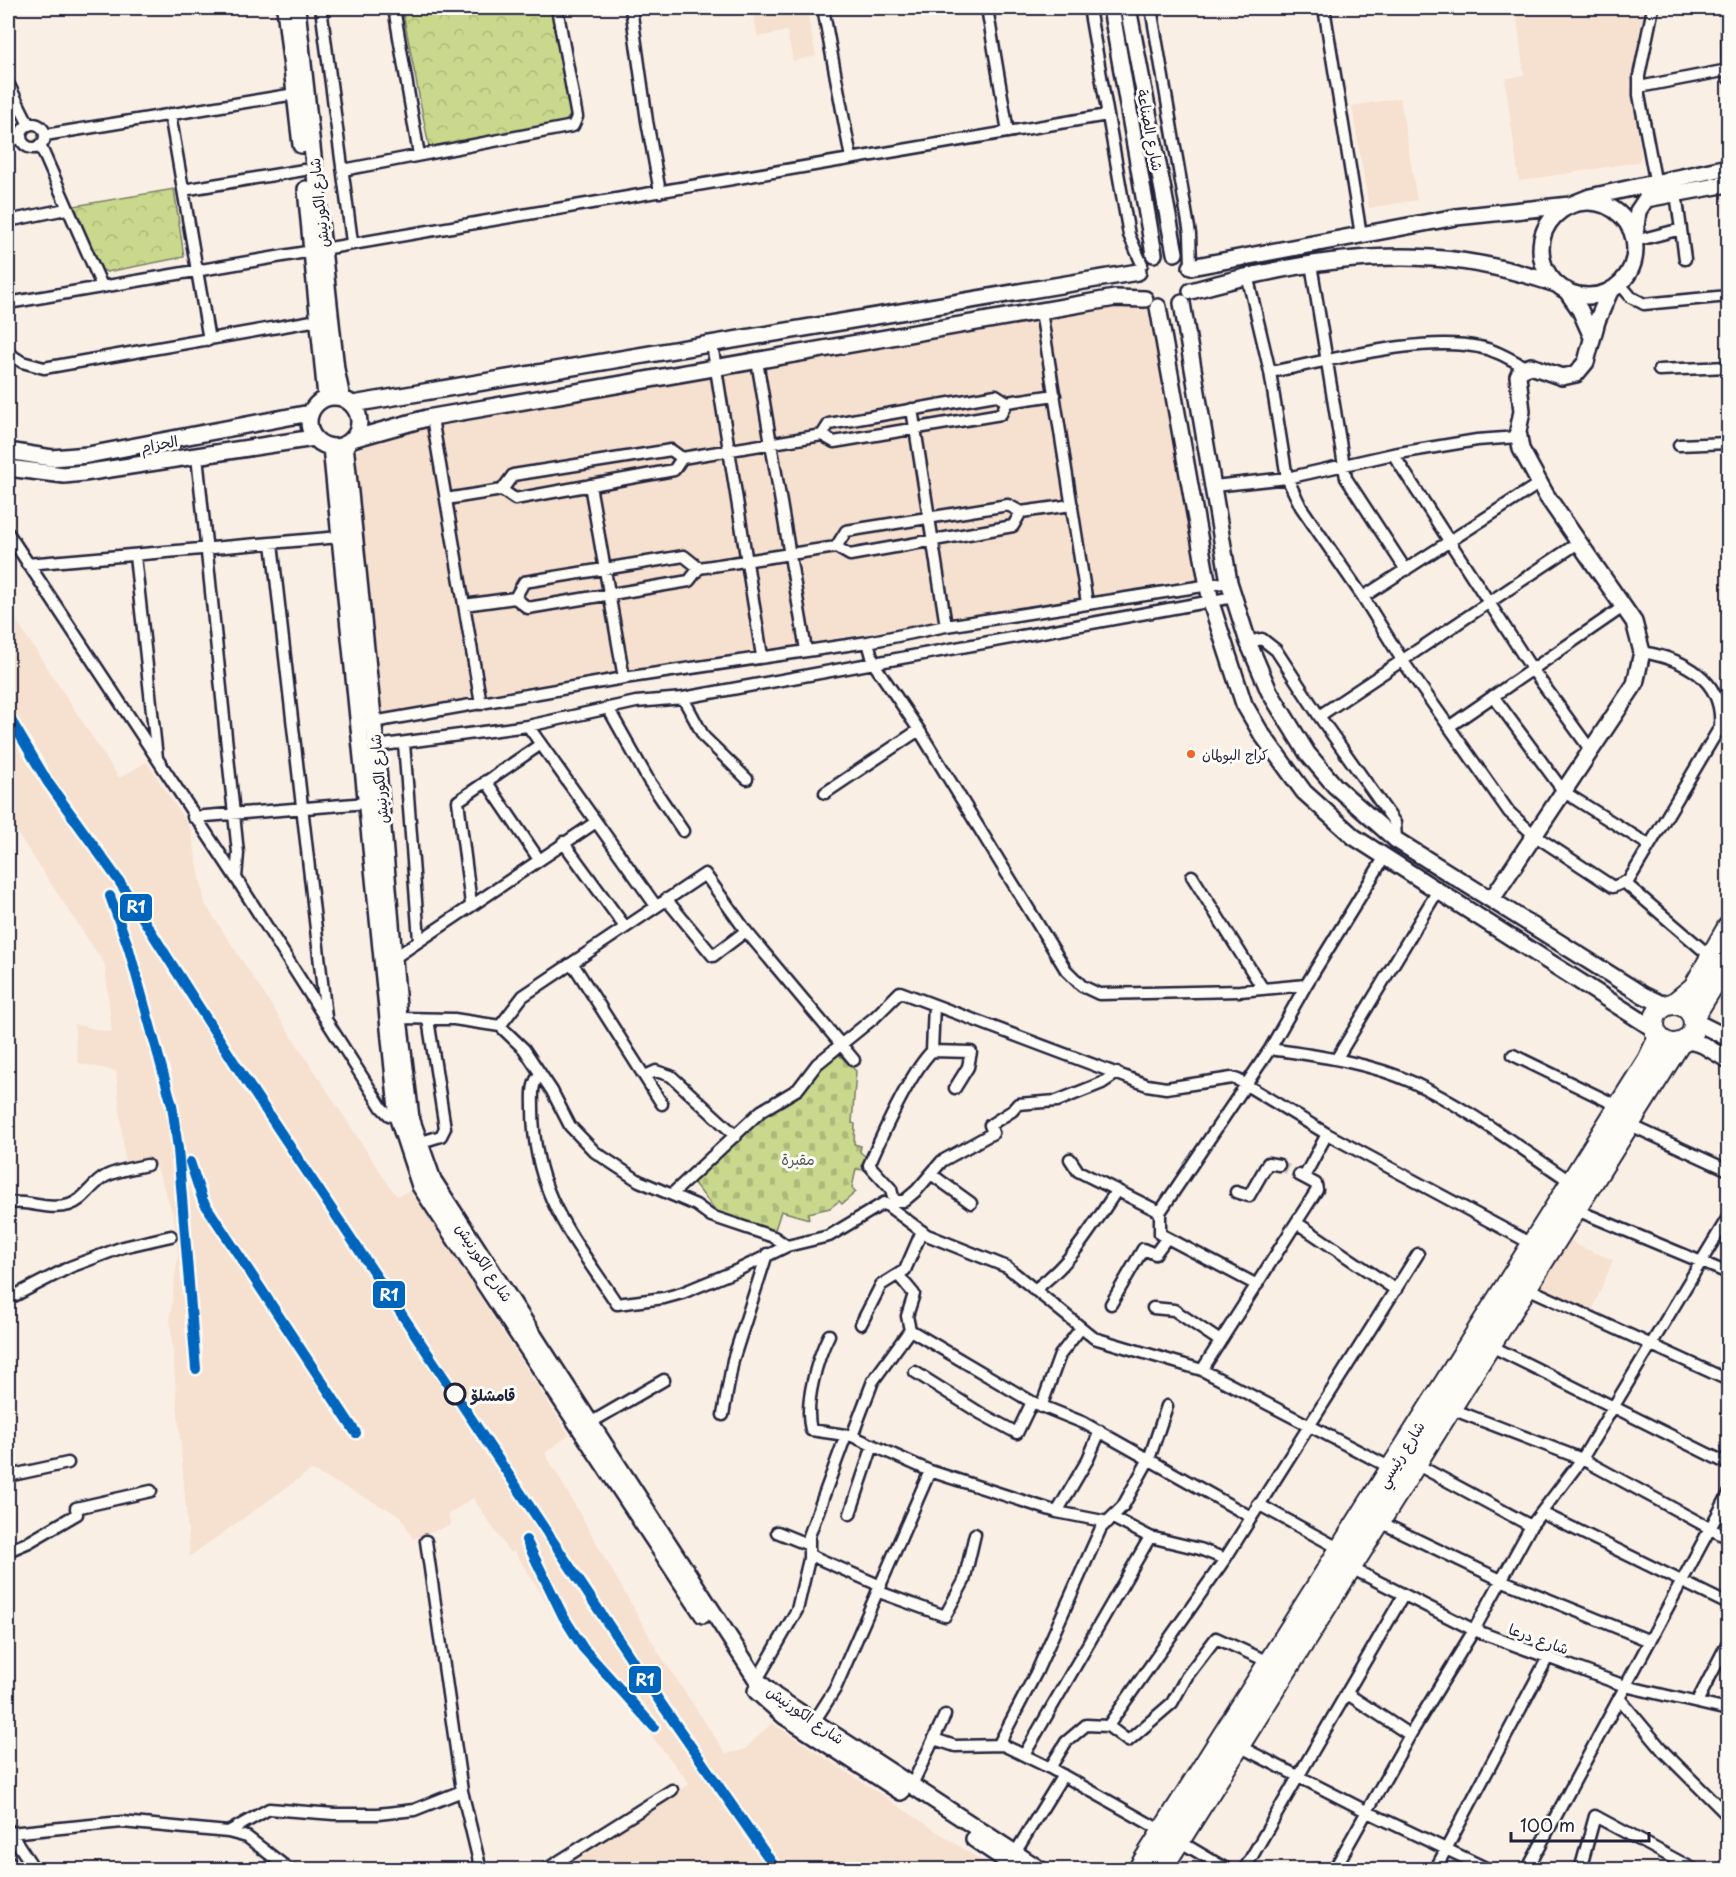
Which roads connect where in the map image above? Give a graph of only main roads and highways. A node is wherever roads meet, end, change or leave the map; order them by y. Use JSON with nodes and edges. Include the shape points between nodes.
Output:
{"nodes":[{"id":1,"x":1728,"y":927,"type":"edge"},
{"id":2,"x":1719,"y":958,"type":"edge"},
{"id":3,"x":1670,"y":1005,"type":"junction"},
{"id":4,"x":1694,"y":1020,"type":"junction"},
{"id":5,"x":1656,"y":1033,"type":"junction"},
{"id":6,"x":1683,"y":1042,"type":"junction"},
{"id":7,"x":1402,"y":1468,"type":"junction"},
{"id":8,"x":1345,"y":1558,"type":"junction"},
{"id":9,"x":1171,"y":1836,"type":"junction"},
{"id":10,"x":1153,"y":1849,"type":"junction"},
{"id":11,"x":1131,"y":1869,"type":"edge"},
{"id":12,"x":1138,"y":1869,"type":"edge"},
{"id":13,"x":1161,"y":1869,"type":"edge"}],
"edges":[{"from":1,"to":2,"type":"highway","name":"شارع رئيسي"},
{"from":2,"to":3,"type":"highway","name":"شارع رئيسي","via":[[1694,987]]},
{"from":2,"to":4,"type":"highway","name":"شارع رئيسي"},
{"from":3,"to":4,"type":"highway","via":[[1686,1008]]},
{"from":3,"to":5,"type":"highway","name":"شارع رئيسي","via":[[1656,1015]]},
{"from":4,"to":6,"type":"highway","name":"شارع رئيسي","via":[[1693,1032]]},
{"from":5,"to":6,"type":"highway","via":[[1669,1044]]},
{"from":5,"to":7,"type":"highway","name":"شارع رئيسي","via":[[1648,1060],[1532,1244]]},
{"from":6,"to":7,"type":"highway","name":"شارع رئيسي","via":[[1449,1408]]},
{"from":7,"to":8,"type":"highway","name":"شارع رئيسي"},
{"from":7,"to":8,"type":"highway","name":"شارع رئيسي","via":[[1378,1521]]},
{"from":8,"to":9,"type":"highway","name":"شارع رئيسي","via":[[1271,1663]]},
{"from":8,"to":9,"type":"highway","name":"شارع رئيسي","via":[[1237,1745]]},
{"from":9,"to":10,"type":"highway","name":"شارع رئيسي"},
{"from":9,"to":13,"type":"highway","name":"شارع رئيسي"},
{"from":10,"to":11,"type":"highway"},
{"from":10,"to":12,"type":"highway","name":"شارع رئيسي"}]}
